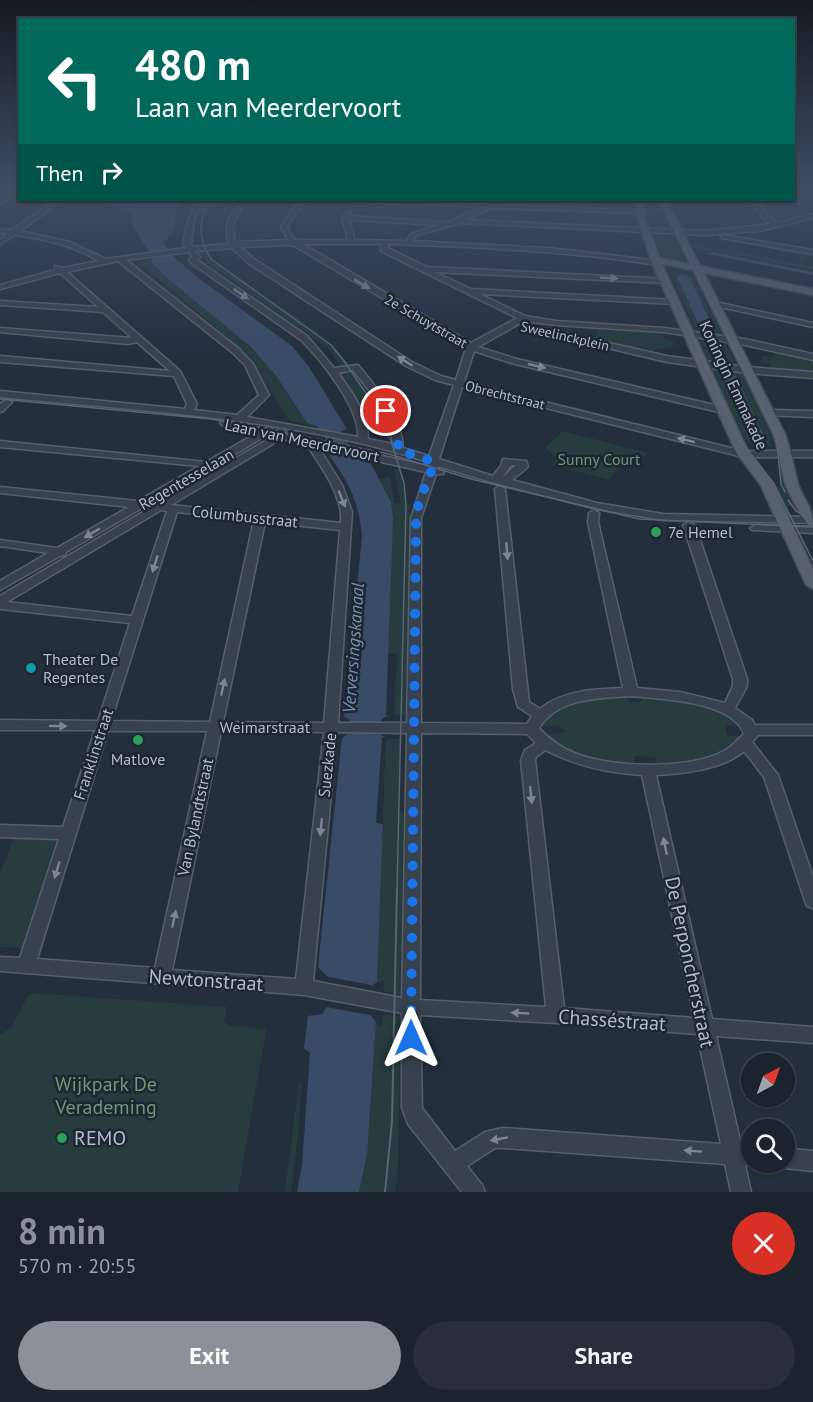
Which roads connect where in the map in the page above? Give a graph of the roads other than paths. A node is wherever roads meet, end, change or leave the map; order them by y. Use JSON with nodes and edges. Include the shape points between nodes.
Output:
{"nodes":[{"id":1,"x":385,"y":242,"type":"edge"},
{"id":2,"x":58,"y":243,"type":"edge"},
{"id":3,"x":188,"y":243,"type":"edge"},
{"id":4,"x":232,"y":243,"type":"junction"},
{"id":5,"x":243,"y":243,"type":"edge"},
{"id":6,"x":296,"y":243,"type":"edge"},
{"id":7,"x":432,"y":243,"type":"edge"},
{"id":8,"x":464,"y":243,"type":"edge"},
{"id":9,"x":650,"y":243,"type":"edge"},
{"id":10,"x":684,"y":243,"type":"edge"},
{"id":11,"x":759,"y":243,"type":"edge"},
{"id":12,"x":188,"y":246,"type":"junction"},
{"id":13,"x":141,"y":252,"type":"junction"},
{"id":14,"x":813,"y":252,"type":"edge"},
{"id":15,"x":101,"y":259,"type":"junction"},
{"id":16,"x":120,"y":259,"type":"junction"},
{"id":17,"x":657,"y":262,"type":"junction"},
{"id":18,"x":59,"y":269,"type":"junction"},
{"id":19,"x":425,"y":269,"type":"junction"},
{"id":20,"x":698,"y":269,"type":"junction"},
{"id":21,"x":666,"y":281,"type":"junction"},
{"id":22,"x":0,"y":285,"type":"edge"},
{"id":23,"x":470,"y":291,"type":"junction"},
{"id":24,"x":813,"y":294,"type":"edge"},
{"id":25,"x":675,"y":302,"type":"junction"},
{"id":26,"x":0,"y":303,"type":"edge"},
{"id":27,"x":714,"y":303,"type":"junction"},
{"id":28,"x":105,"y":309,"type":"junction"},
{"id":29,"x":523,"y":318,"type":"junction"},
{"id":30,"x":512,"y":324,"type":"junction"},
{"id":31,"x":813,"y":325,"type":"edge"},
{"id":32,"x":0,"y":330,"type":"edge"},
{"id":33,"x":690,"y":334,"type":"junction"},
{"id":34,"x":140,"y":339,"type":"junction"},
{"id":35,"x":733,"y":341,"type":"junction"},
{"id":36,"x":471,"y":347,"type":"junction"},
{"id":37,"x":813,"y":357,"type":"edge"},
{"id":38,"x":0,"y":359,"type":"edge"},
{"id":39,"x":704,"y":364,"type":"junction"},
{"id":40,"x":331,"y":370,"type":"junction"},
{"id":41,"x":747,"y":370,"type":"junction"},
{"id":42,"x":177,"y":373,"type":"junction"},
{"id":43,"x":813,"y":375,"type":"edge"},
{"id":44,"x":459,"y":384,"type":"junction"},
{"id":45,"x":2,"y":402,"type":"edge"},
{"id":46,"x":723,"y":410,"type":"junction"},
{"id":47,"x":188,"y":412,"type":"junction"},
{"id":48,"x":769,"y":413,"type":"junction"},
{"id":49,"x":813,"y":414,"type":"edge"},
{"id":50,"x":240,"y":418,"type":"junction"},
{"id":51,"x":280,"y":430,"type":"junction"},
{"id":52,"x":266,"y":432,"type":"junction"},
{"id":53,"x":317,"y":439,"type":"junction"},
{"id":54,"x":357,"y":439,"type":"junction"},
{"id":55,"x":0,"y":444,"type":"edge"},
{"id":56,"x":398,"y":450,"type":"junction"},
{"id":57,"x":743,"y":454,"type":"junction"},
{"id":58,"x":787,"y":454,"type":"junction"},
{"id":59,"x":813,"y":454,"type":"edge"},
{"id":60,"x":434,"y":463,"type":"junction"},
{"id":61,"x":209,"y":466,"type":"junction"},
{"id":62,"x":221,"y":471,"type":"junction"},
{"id":63,"x":500,"y":484,"type":"junction"},
{"id":64,"x":0,"y":490,"type":"edge"},
{"id":65,"x":140,"y":505,"type":"junction"},
{"id":66,"x":166,"y":508,"type":"junction"},
{"id":67,"x":594,"y":513,"type":"junction"},
{"id":68,"x":260,"y":518,"type":"junction"},
{"id":69,"x":813,"y":524,"type":"edge"},
{"id":70,"x":689,"y":525,"type":"junction"},
{"id":71,"x":786,"y":525,"type":"junction"},
{"id":72,"x":347,"y":527,"type":"junction"},
{"id":73,"x":0,"y":543,"type":"edge"},
{"id":74,"x":59,"y":552,"type":"junction"},
{"id":75,"x":72,"y":559,"type":"junction"},
{"id":76,"x":813,"y":585,"type":"edge"},
{"id":77,"x":0,"y":586,"type":"edge"},
{"id":78,"x":0,"y":603,"type":"edge"},
{"id":79,"x":137,"y":620,"type":"junction"},
{"id":80,"x":631,"y":692,"type":"junction"},
{"id":81,"x":728,"y":709,"type":"junction"},
{"id":82,"x":539,"y":714,"type":"junction"},
{"id":83,"x":0,"y":725,"type":"edge"},
{"id":84,"x":102,"y":726,"type":"junction"},
{"id":85,"x":214,"y":727,"type":"junction"},
{"id":86,"x":331,"y":727,"type":"junction"},
{"id":87,"x":413,"y":727,"type":"junction"},
{"id":88,"x":531,"y":729,"type":"junction"},
{"id":89,"x":813,"y":730,"type":"edge"},
{"id":90,"x":749,"y":737,"type":"junction"},
{"id":91,"x":544,"y":744,"type":"junction"},
{"id":92,"x":648,"y":769,"type":"junction"},
{"id":93,"x":0,"y":831,"type":"edge"},
{"id":94,"x":68,"y":833,"type":"junction"},
{"id":95,"x":813,"y":901,"type":"edge"},
{"id":96,"x":0,"y":964,"type":"edge"},
{"id":97,"x":26,"y":966,"type":"junction"},
{"id":98,"x":162,"y":976,"type":"junction"},
{"id":99,"x":304,"y":987,"type":"junction"},
{"id":100,"x":411,"y":1007,"type":"junction"},
{"id":101,"x":556,"y":1015,"type":"junction"},
{"id":102,"x":704,"y":1027,"type":"junction"},
{"id":103,"x":813,"y":1035,"type":"edge"},
{"id":104,"x":741,"y":1152,"type":"edge"},
{"id":105,"x":741,"y":1155,"type":"edge"},
{"id":106,"x":795,"y":1159,"type":"edge"},
{"id":107,"x":813,"y":1161,"type":"edge"},
{"id":108,"x":452,"y":1164,"type":"junction"},
{"id":109,"x":742,"y":1173,"type":"edge"},
{"id":110,"x":475,"y":1192,"type":"edge"},
{"id":111,"x":741,"y":1192,"type":"edge"}],
"edges":[{"from":1,"to":19,"type":"street","via":[[384,249]]},
{"from":2,"to":15,"type":"street","via":[[88,250]]},
{"from":3,"to":12,"type":"street"},
{"from":4,"to":5,"type":"street"},
{"from":4,"to":12,"type":"street"},
{"from":44,"to":4,"type":"street","name":"Obrechtstraat","one_way":true,"via":[[409,364],[251,261]]},
{"from":6,"to":36,"type":"street","name":"2e Schuytstraat","one_way":true},
{"from":7,"to":17,"type":"street"},
{"from":8,"to":17,"type":"street","via":[[556,248]]},
{"from":9,"to":17,"type":"main road","name":"Koningin Emmakade"},
{"from":10,"to":20,"type":"main road"},
{"from":11,"to":14,"type":"street"},
{"from":12,"to":13,"type":"street"},
{"from":12,"to":40,"type":"street","one_way":true,"via":[[196,257],[193,260],[304,338]]},
{"from":13,"to":15,"type":"street"},
{"from":13,"to":16,"type":"street"},
{"from":15,"to":16,"type":"street"},
{"from":15,"to":18,"type":"street"},
{"from":16,"to":50,"type":"street","via":[[249,364],[264,395]]},
{"from":17,"to":20,"type":"main road"},
{"from":17,"to":21,"type":"main road","name":"Koningin Emmakade"},
{"from":18,"to":22,"type":"street"},
{"from":18,"to":28,"type":"street"},
{"from":19,"to":21,"type":"street","one_way":true},
{"from":19,"to":23,"type":"street"},
{"from":20,"to":24,"type":"main road"},
{"from":20,"to":27,"type":"main road"},
{"from":21,"to":25,"type":"main road","name":"Koningin Emmakade"},
{"from":23,"to":25,"type":"street"},
{"from":23,"to":29,"type":"street"},
{"from":25,"to":33,"type":"main road","name":"Koningin Emmakade"},
{"from":26,"to":28,"type":"street"},
{"from":27,"to":31,"type":"street"},
{"from":27,"to":35,"type":"main road"},
{"from":28,"to":34,"type":"street"},
{"from":29,"to":30,"type":"street","name":"Sweelinckplein"},
{"from":29,"to":33,"type":"street","name":"Sweelinckplein"},
{"from":30,"to":36,"type":"street"},
{"from":30,"to":39,"type":"street","name":"Sweelinckplein"},
{"from":32,"to":34,"type":"street"},
{"from":33,"to":35,"type":"street","name":"Sweelinckplein"},
{"from":33,"to":39,"type":"main road","name":"Koningin Emmakade"},
{"from":34,"to":42,"type":"street"},
{"from":35,"to":37,"type":"street","name":"Sweelinckplein"},
{"from":35,"to":41,"type":"main road"},
{"from":36,"to":44,"type":"street"},
{"from":36,"to":46,"type":"street","name":"2e Schuytstraat","one_way":true,"via":[[514,361]]},
{"from":38,"to":42,"type":"street"},
{"from":39,"to":41,"type":"street","name":"Sweelinckplein"},
{"from":39,"to":46,"type":"main road","name":"Koningin Emmakade"},
{"from":40,"to":54,"type":"street","via":[[363,424]]},
{"from":40,"to":56,"type":"street","via":[[355,367],[386,411]]},
{"from":41,"to":43,"type":"street","name":"Sweelinckplein"},
{"from":41,"to":48,"type":"main road"},
{"from":42,"to":47,"type":"street","via":[[192,404]]},
{"from":57,"to":44,"type":"street","name":"Obrechtstraat","one_way":true},
{"from":44,"to":60,"type":"street"},
{"from":45,"to":47,"type":"street","name":"Laan van Meerdervoort"},
{"from":45,"to":52,"type":"street","name":"Laan van Meerdervoort","via":[[210,421]]},
{"from":46,"to":57,"type":"main road","name":"Koningin Emmakade"},
{"from":47,"to":50,"type":"street","name":"Laan van Meerdervoort"},
{"from":48,"to":49,"type":"street"},
{"from":48,"to":58,"type":"main road"},
{"from":50,"to":51,"type":"street","name":"Laan van Meerdervoort"},
{"from":51,"to":52,"type":"street","name":"Regentesselaan"},
{"from":51,"to":53,"type":"street","name":"Laan van Meerdervoort"},
{"from":51,"to":62,"type":"street","name":"Regentesselaan"},
{"from":52,"to":61,"type":"street","name":"Regentesselaan"},
{"from":53,"to":54,"type":"street","name":"Laan van Meerdervoort"},
{"from":53,"to":60,"type":"street","name":"Laan van Meerdervoort","via":[[365,453]]},
{"from":53,"to":72,"type":"street","name":"Suezkade","one_way":true,"via":[[314,448],[337,485],[347,512]]},
{"from":54,"to":56,"type":"street","name":"Laan van Meerdervoort"},
{"from":55,"to":61,"type":"street"},
{"from":56,"to":60,"type":"street","name":"Laan van Meerdervoort"},
{"from":57,"to":58,"type":"street","name":"Obrechtstraat"},
{"from":57,"to":71,"type":"main road","name":"Koningin Emmakade","via":[[766,483]]},
{"from":58,"to":59,"type":"street","name":"Obrechtstraat"},
{"from":58,"to":69,"type":"main road","via":[[791,482]]},
{"from":60,"to":63,"type":"street","name":"Laan van Meerdervoort"},
{"from":60,"to":87,"type":"street","via":[[416,518]]},
{"from":61,"to":62,"type":"street"},
{"from":61,"to":65,"type":"street","name":"Regentesselaan"},
{"from":62,"to":66,"type":"street","name":"Regentesselaan"},
{"from":63,"to":67,"type":"street","name":"Laan van Meerdervoort"},
{"from":63,"to":71,"type":"street","name":"Laan van Meerdervoort","via":[[663,517]]},
{"from":63,"to":82,"type":"street","one_way":true,"via":[[520,689],[523,704]]},
{"from":64,"to":65,"type":"street","name":"Columbusstraat"},
{"from":65,"to":66,"type":"street","name":"Columbusstraat"},
{"from":65,"to":74,"type":"street","name":"Regentesselaan","one_way":true},
{"from":66,"to":68,"type":"street","name":"Columbusstraat"},
{"from":66,"to":75,"type":"street","name":"Regentesselaan"},
{"from":66,"to":79,"type":"street","name":"Franklinstraat","one_way":true},
{"from":67,"to":70,"type":"street","name":"Laan van Meerdervoort","via":[[638,522]]},
{"from":67,"to":80,"type":"street"},
{"from":68,"to":72,"type":"street","name":"Columbusstraat"},
{"from":85,"to":68,"type":"street","name":"Van Bylandtstraat","one_way":true},
{"from":69,"to":71,"type":"street","name":"Laan van Meerdervoort"},
{"from":70,"to":71,"type":"street","name":"Laan van Meerdervoort"},
{"from":70,"to":81,"type":"street","via":[[740,679]]},
{"from":71,"to":76,"type":"main road","name":"Koningin Emmakade"},
{"from":72,"to":86,"type":"street","name":"Suezkade"},
{"from":73,"to":74,"type":"street"},
{"from":74,"to":75,"type":"street"},
{"from":74,"to":77,"type":"street","name":"Regentesselaan"},
{"from":75,"to":78,"type":"street","name":"Regentesselaan"},
{"from":78,"to":79,"type":"street"},
{"from":79,"to":84,"type":"street","name":"Franklinstraat"},
{"from":80,"to":81,"type":"street","via":[[683,697]]},
{"from":80,"to":82,"type":"street","via":[[567,700]]},
{"from":81,"to":90,"type":"street","via":[[741,716]]},
{"from":82,"to":88,"type":"street"},
{"from":83,"to":84,"type":"street","name":"Weimarstraat","one_way":true},
{"from":84,"to":85,"type":"street","name":"Weimarstraat"},
{"from":84,"to":94,"type":"street","name":"Franklinstraat"},
{"from":85,"to":86,"type":"street","name":"Weimarstraat"},
{"from":98,"to":85,"type":"street","name":"Van Bylandtstraat","one_way":true},
{"from":86,"to":87,"type":"street","name":"Weimarstraat"},
{"from":86,"to":99,"type":"street","name":"Suezkade","one_way":true},
{"from":87,"to":88,"type":"street","name":"Weimarstraat"},
{"from":87,"to":100,"type":"street"},
{"from":88,"to":91,"type":"street"},
{"from":89,"to":90,"type":"street"},
{"from":90,"to":92,"type":"street","via":[[726,757],[706,764]]},
{"from":90,"to":95,"type":"street","via":[[771,775]]},
{"from":91,"to":92,"type":"street","via":[[587,762]]},
{"from":91,"to":101,"type":"street","one_way":true,"via":[[528,760]]},
{"from":102,"to":92,"type":"street","name":"De Perponcherstraat","one_way":true},
{"from":93,"to":94,"type":"street"},
{"from":94,"to":97,"type":"street","name":"Franklinstraat","one_way":true},
{"from":96,"to":97,"type":"street","name":"Newtonstraat"},
{"from":97,"to":98,"type":"street","name":"Newtonstraat"},
{"from":98,"to":99,"type":"street","name":"Newtonstraat"},
{"from":99,"to":100,"type":"street","name":"Newtonstraat"},
{"from":101,"to":100,"type":"street","name":"Chasséstraat","one_way":true},
{"from":100,"to":108,"type":"street","via":[[412,1108]]},
{"from":101,"to":102,"type":"street","name":"Chasséstraat"},
{"from":102,"to":103,"type":"street","name":"Chasséstraat"},
{"from":102,"to":104,"type":"street","name":"De Perponcherstraat"},
{"from":105,"to":108,"type":"street","one_way":true,"via":[[503,1138],[492,1139]]},
{"from":106,"to":107,"type":"street"},
{"from":108,"to":110,"type":"street"},
{"from":109,"to":111,"type":"street","name":"De Perponcherstraat"}]}
